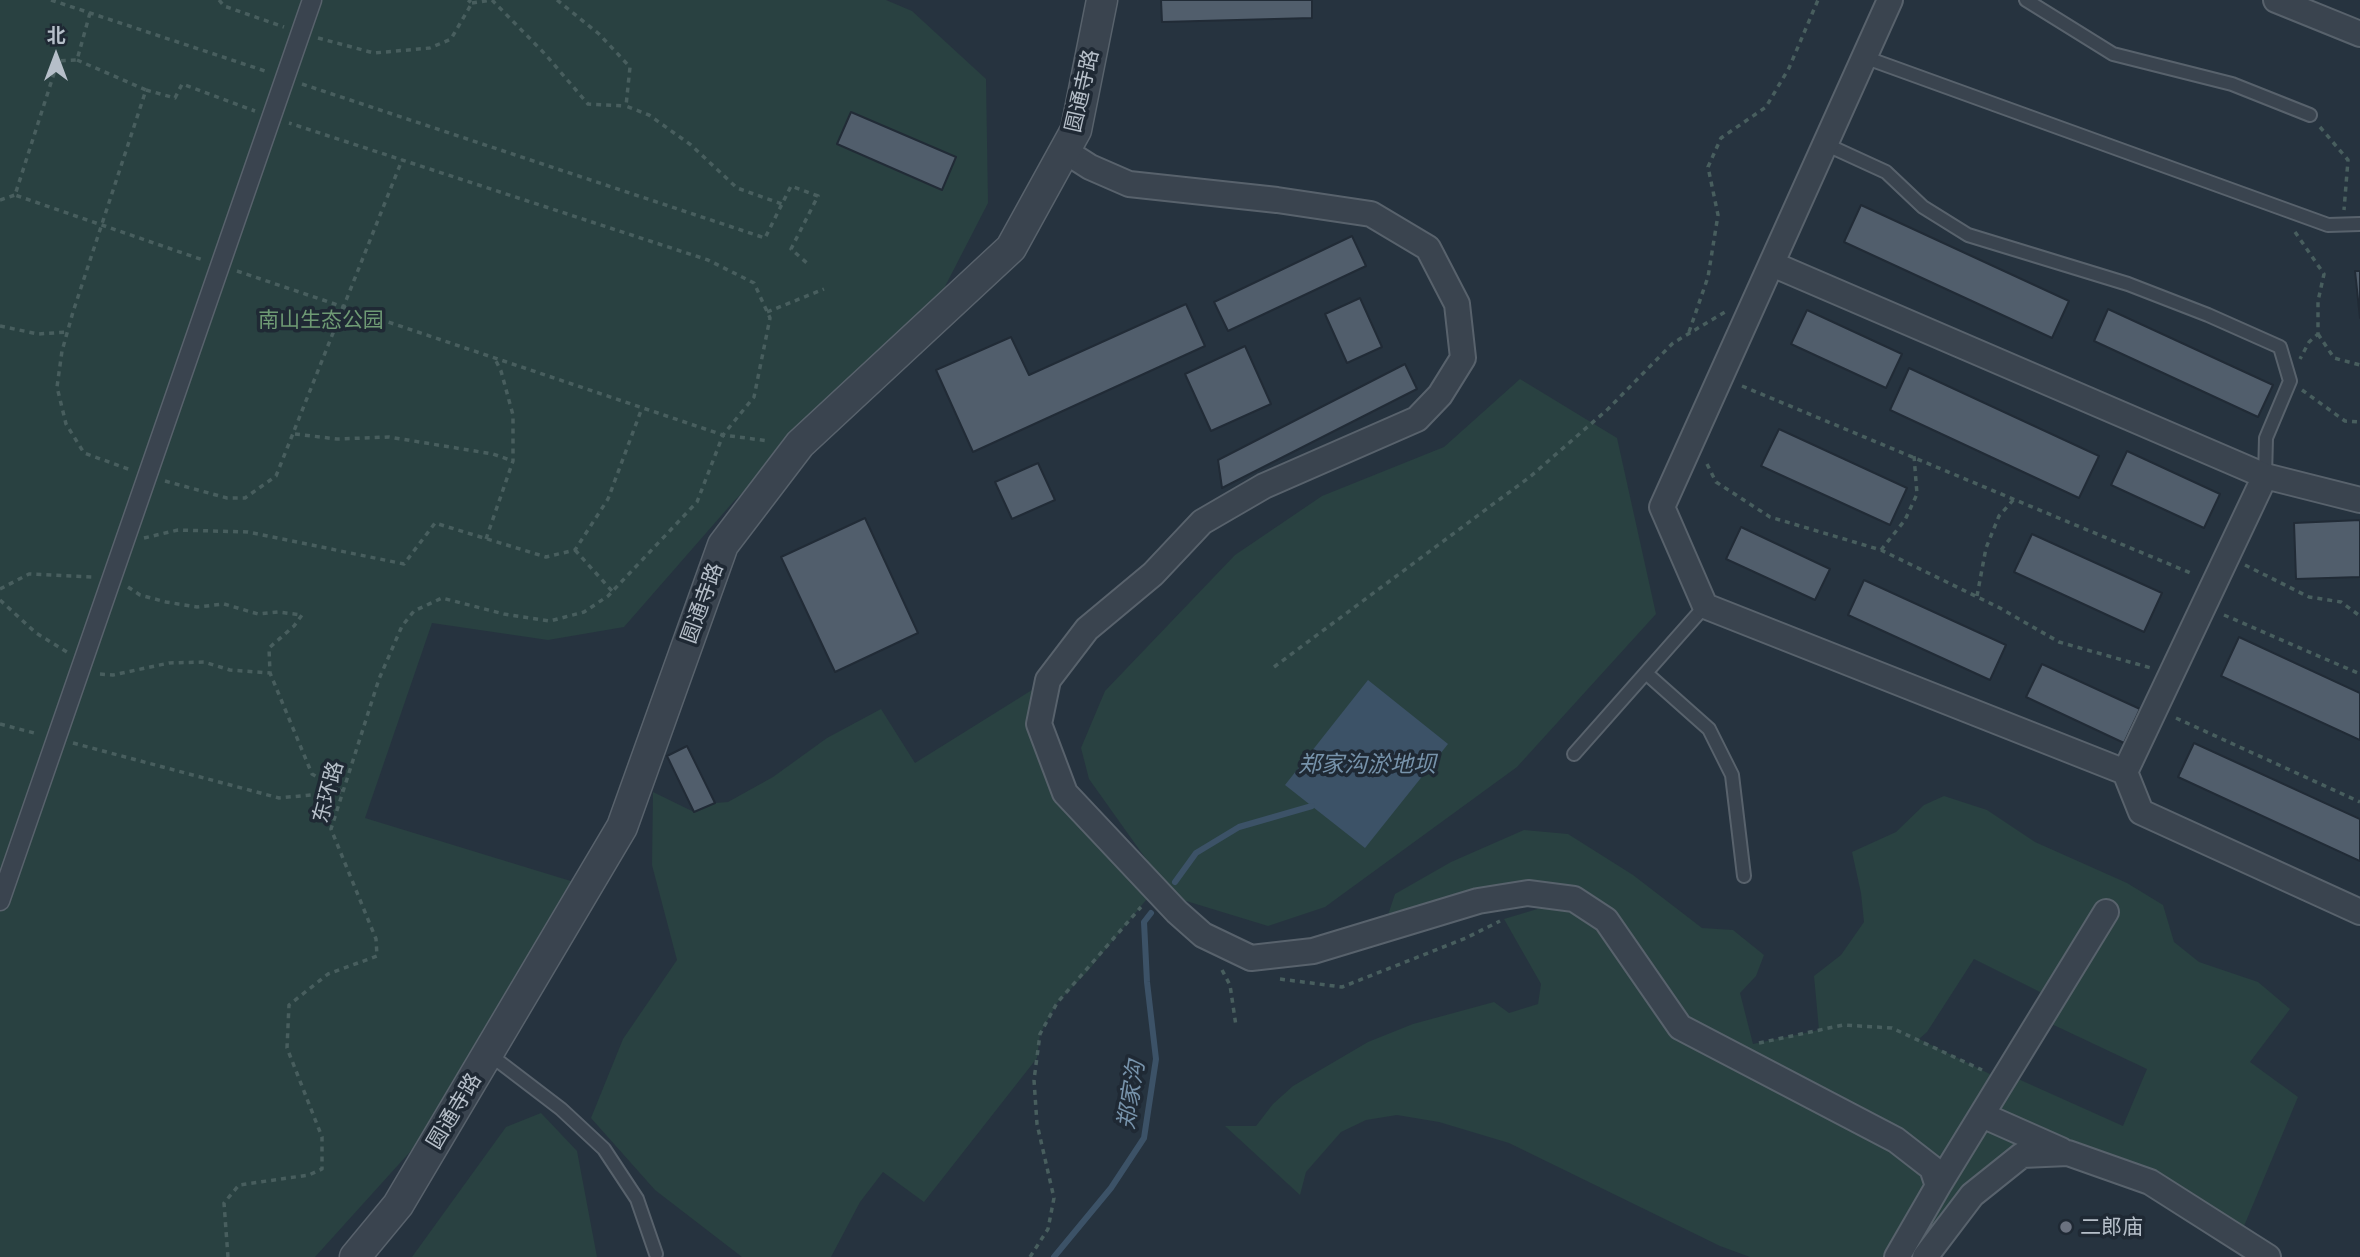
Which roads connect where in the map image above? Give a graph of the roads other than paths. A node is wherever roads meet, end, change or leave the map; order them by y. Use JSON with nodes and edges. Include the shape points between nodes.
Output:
{"nodes":[{"id":1,"x":312,"y":0,"type":"edge"},
{"id":2,"x":1102,"y":0,"type":"edge"},
{"id":3,"x":1890,"y":0,"type":"edge"},
{"id":4,"x":2026,"y":0,"type":"edge"},
{"id":5,"x":2276,"y":0,"type":"edge"},
{"id":6,"x":2360,"y":34,"type":"edge"},
{"id":7,"x":1864,"y":57,"type":"junction"},
{"id":8,"x":2309,"y":115,"type":"road end"},
{"id":9,"x":1825,"y":144,"type":"junction"},
{"id":10,"x":1065,"y":151,"type":"junction"},
{"id":11,"x":2360,"y":224,"type":"edge"},
{"id":12,"x":1772,"y":264,"type":"junction"},
{"id":13,"x":2265,"y":476,"type":"junction"},
{"id":14,"x":2360,"y":500,"type":"edge"},
{"id":15,"x":1705,"y":606,"type":"junction"},
{"id":16,"x":1646,"y":673,"type":"junction"},
{"id":17,"x":1574,"y":754,"type":"dead end"},
{"id":18,"x":2125,"y":772,"type":"junction"},
{"id":19,"x":1744,"y":876,"type":"dead end"},
{"id":20,"x":0,"y":901,"type":"edge"},
{"id":21,"x":2106,"y":912,"type":"dead end"},
{"id":22,"x":2360,"y":912,"type":"edge"},
{"id":23,"x":489,"y":1053,"type":"junction"},
{"id":24,"x":1982,"y":1115,"type":"junction"},
{"id":25,"x":2068,"y":1153,"type":"junction"},
{"id":26,"x":1938,"y":1186,"type":"junction"},
{"id":27,"x":656,"y":1254,"type":"dead end"},
{"id":28,"x":355,"y":1257,"type":"edge"},
{"id":29,"x":1897,"y":1257,"type":"edge"},
{"id":30,"x":1926,"y":1257,"type":"edge"},
{"id":31,"x":2268,"y":1257,"type":"edge"}],
"edges":[{"from":1,"to":20,"type":"street"},
{"from":2,"to":10,"type":"street","name":"圆通寺路","via":[[1076,130]]},
{"from":3,"to":7,"type":"street"},
{"from":4,"to":8,"type":"lane","via":[[2113,54],[2232,84]]},
{"from":5,"to":6,"type":"street"},
{"from":7,"to":9,"type":"street"},
{"from":7,"to":11,"type":"lane","via":[[2328,225]]},
{"from":9,"to":12,"type":"street"},
{"from":9,"to":13,"type":"lane","via":[[1886,172],[1923,207],[1968,235],[2128,284],[2280,347],[2290,381],[2266,438]]},
{"from":10,"to":23,"type":"street","name":"圆通寺路","via":[[1010,248],[800,444],[723,545],[622,827]]},
{"from":10,"to":26,"type":"street","via":[[1129,184],[1371,214],[1428,248],[1457,304],[1463,358],[1417,419],[1264,486],[1202,522],[1153,574],[1087,629],[1048,680],[1040,724],[1065,793],[1203,934],[1251,958],[1313,951],[1478,901],[1528,894],[1574,900],[1606,920],[1680,1027],[1896,1140],[1932,1168]]},
{"from":12,"to":13,"type":"street"},
{"from":12,"to":15,"type":"street","via":[[1662,508]]},
{"from":13,"to":14,"type":"street"},
{"from":13,"to":18,"type":"street"},
{"from":15,"to":16,"type":"lane"},
{"from":15,"to":18,"type":"street"},
{"from":16,"to":17,"type":"lane"},
{"from":16,"to":19,"type":"lane","via":[[1709,729],[1732,775]]},
{"from":18,"to":22,"type":"street","via":[[2141,812]]},
{"from":21,"to":24,"type":"street"},
{"from":23,"to":27,"type":"lane","via":[[604,1149],[637,1199]]},
{"from":23,"to":28,"type":"street","name":"圆通寺路","via":[[398,1205]]},
{"from":24,"to":25,"type":"street"},
{"from":24,"to":26,"type":"street"},
{"from":25,"to":30,"type":"street","via":[[2022,1155],[1972,1195]]},
{"from":25,"to":31,"type":"street","via":[[2150,1182]]},
{"from":26,"to":29,"type":"street"}]}
